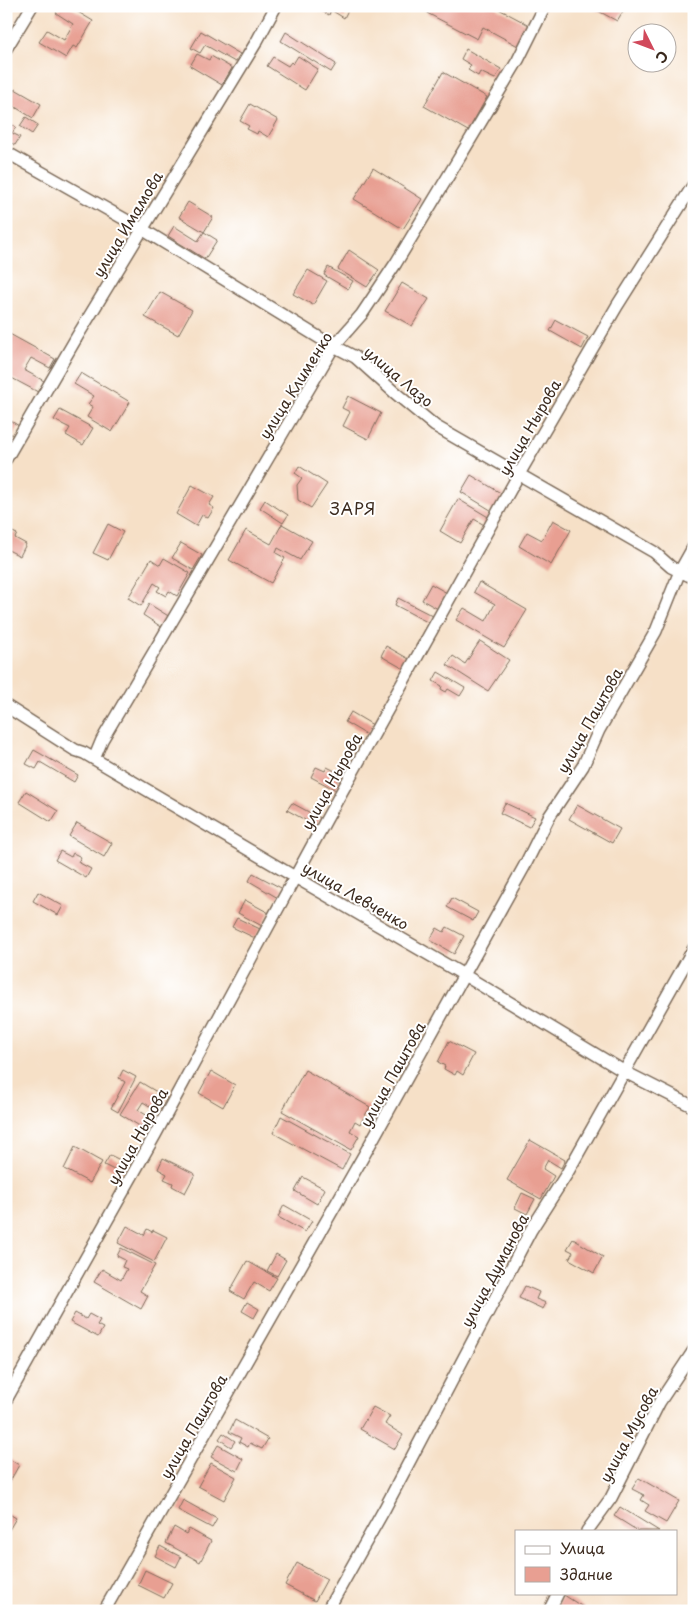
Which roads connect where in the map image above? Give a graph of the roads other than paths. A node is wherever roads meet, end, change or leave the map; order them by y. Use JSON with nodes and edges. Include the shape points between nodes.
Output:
{"nodes":[{"id":1,"x":32,"y":6,"type":"edge"},
{"id":2,"x":276,"y":6,"type":"edge"},
{"id":3,"x":545,"y":6,"type":"edge"},
{"id":4,"x":6,"y":49,"type":"edge"},
{"id":5,"x":6,"y":152,"type":"edge"},
{"id":6,"x":694,"y":184,"type":"edge"},
{"id":7,"x":142,"y":229,"type":"junction"},
{"id":8,"x":334,"y":346,"type":"junction"},
{"id":9,"x":6,"y":459,"type":"edge"},
{"id":10,"x":519,"y":474,"type":"junction"},
{"id":11,"x":694,"y":546,"type":"edge"},
{"id":12,"x":680,"y":572,"type":"junction"},
{"id":13,"x":694,"y":578,"type":"edge"},
{"id":14,"x":6,"y":706,"type":"edge"},
{"id":15,"x":94,"y":760,"type":"junction"},
{"id":16,"x":295,"y":878,"type":"junction"},
{"id":17,"x":694,"y":948,"type":"edge"},
{"id":18,"x":464,"y":974,"type":"junction"},
{"id":19,"x":625,"y":1072,"type":"junction"},
{"id":20,"x":694,"y":1107,"type":"edge"},
{"id":21,"x":694,"y":1350,"type":"edge"},
{"id":22,"x":6,"y":1400,"type":"edge"},
{"id":23,"x":588,"y":1530,"type":"edge"},
{"id":24,"x":558,"y":1594,"type":"edge"},
{"id":25,"x":104,"y":1611,"type":"edge"},
{"id":26,"x":327,"y":1611,"type":"edge"},
{"id":27,"x":549,"y":1611,"type":"edge"}],
"edges":[{"from":1,"to":4,"type":"street"},
{"from":2,"to":7,"type":"street","name":"улица Имамова"},
{"from":3,"to":8,"type":"street","name":"улица Клименко","via":[[513,68],[396,263],[362,314]]},
{"from":5,"to":7,"type":"street","name":"улица Лазо"},
{"from":6,"to":10,"type":"street","name":"улица Нырова","via":[[617,306]]},
{"from":7,"to":8,"type":"street","name":"улица Лазо"},
{"from":7,"to":9,"type":"street","name":"улица Имамова"},
{"from":8,"to":10,"type":"street","name":"улица Лазо","via":[[355,357],[435,426]]},
{"from":8,"to":15,"type":"street","name":"улица Клименко","via":[[112,723]]},
{"from":10,"to":12,"type":"street","name":"улица Лазо","via":[[654,552]]},
{"from":10,"to":16,"type":"street","name":"улица Нырова"},
{"from":11,"to":12,"type":"street","name":"улица Паштова"},
{"from":12,"to":13,"type":"street","name":"улица Лазо"},
{"from":12,"to":18,"type":"street","name":"улица Паштова","via":[[656,632],[599,730],[584,766],[549,817]]},
{"from":14,"to":15,"type":"street","name":"улица Левченко"},
{"from":15,"to":16,"type":"street","name":"улица Левченко"},
{"from":16,"to":18,"type":"street","name":"улица Левченко"},
{"from":16,"to":22,"type":"street","name":"улица Нырова"},
{"from":17,"to":19,"type":"street","name":"улица Думанова"},
{"from":18,"to":19,"type":"street","name":"улица Левченко"},
{"from":18,"to":25,"type":"street","name":"улица Паштова"},
{"from":19,"to":20,"type":"street","name":"улица Левченко"},
{"from":19,"to":26,"type":"street","name":"улица Думанова","via":[[531,1230],[385,1508]]},
{"from":21,"to":23,"type":"street","name":"улица Мусова","via":[[659,1403],[611,1498]]},
{"from":24,"to":27,"type":"street"}]}
